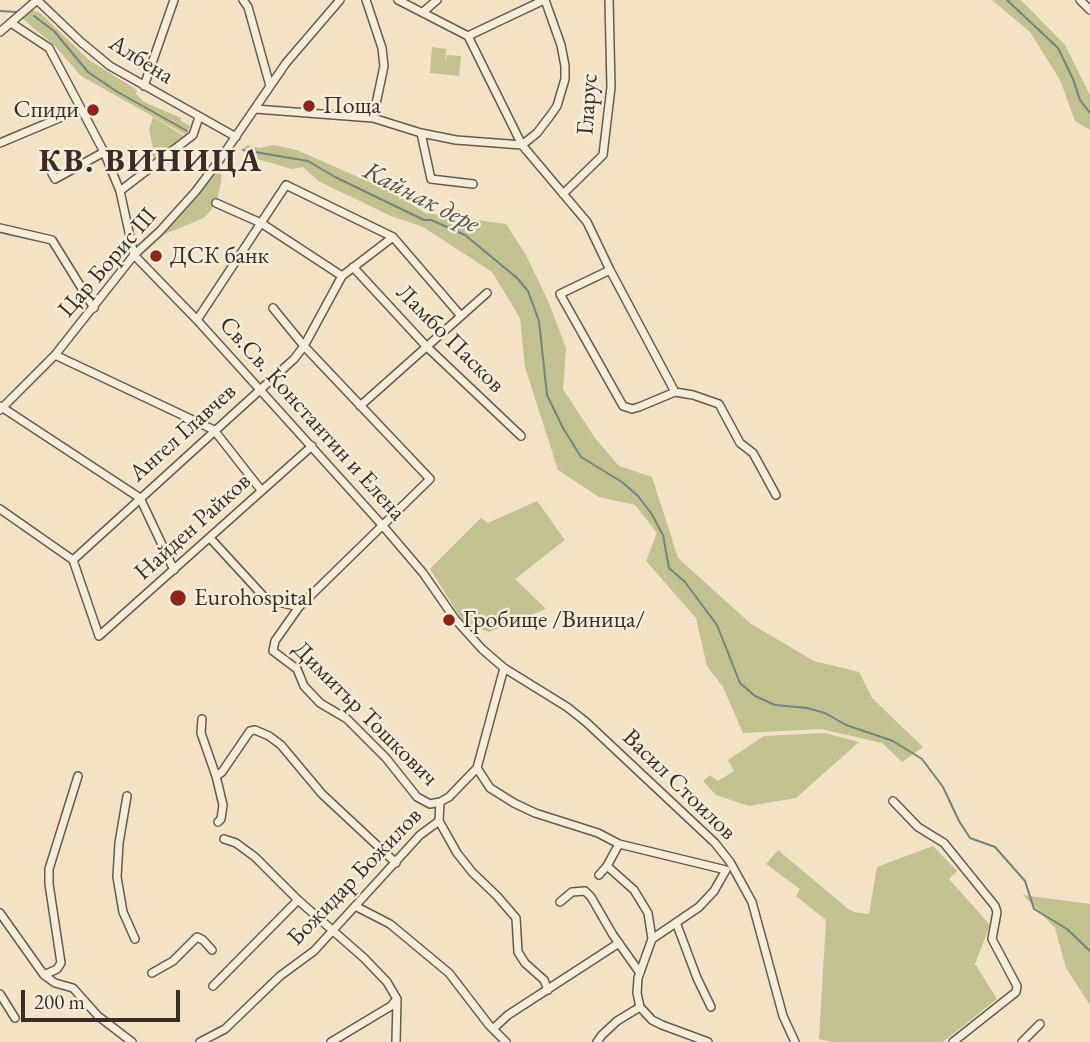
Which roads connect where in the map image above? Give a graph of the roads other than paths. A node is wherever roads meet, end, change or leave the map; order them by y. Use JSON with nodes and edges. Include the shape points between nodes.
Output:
{"nodes":[{"id":1,"x":37,"y":0,"type":"edge"},
{"id":2,"x":174,"y":0,"type":"edge"},
{"id":3,"x":243,"y":0,"type":"edge"},
{"id":4,"x":340,"y":0,"type":"edge"},
{"id":5,"x":366,"y":0,"type":"edge"},
{"id":6,"x":398,"y":0,"type":"edge"},
{"id":7,"x":437,"y":0,"type":"edge"},
{"id":8,"x":545,"y":0,"type":"edge"},
{"id":9,"x":609,"y":0,"type":"edge"},
{"id":10,"x":1080,"y":0,"type":"edge"},
{"id":11,"x":1090,"y":10,"type":"edge"},
{"id":12,"x":423,"y":12,"type":"junction"},
{"id":13,"x":11,"y":23,"type":"junction"},
{"id":14,"x":0,"y":32,"type":"edge"},
{"id":15,"x":468,"y":36,"type":"junction"},
{"id":16,"x":144,"y":86,"type":"junction"},
{"id":17,"x":270,"y":86,"type":"junction"},
{"id":18,"x":81,"y":109,"type":"junction"},
{"id":19,"x":255,"y":110,"type":"junction"},
{"id":20,"x":199,"y":117,"type":"junction"},
{"id":21,"x":373,"y":118,"type":"junction"},
{"id":22,"x":421,"y":133,"type":"junction"},
{"id":23,"x":236,"y":136,"type":"junction"},
{"id":24,"x":0,"y":143,"type":"edge"},
{"id":25,"x":522,"y":145,"type":"junction"},
{"id":26,"x":104,"y":152,"type":"junction"},
{"id":27,"x":47,"y":164,"type":"dead end"},
{"id":28,"x":474,"y":184,"type":"dead end"},
{"id":29,"x":120,"y":191,"type":"junction"},
{"id":30,"x":563,"y":194,"type":"junction"},
{"id":31,"x":216,"y":203,"type":"dead end"},
{"id":32,"x":261,"y":223,"type":"junction"},
{"id":33,"x":0,"y":228,"type":"edge"},
{"id":34,"x":393,"y":237,"type":"junction"},
{"id":35,"x":134,"y":255,"type":"junction"},
{"id":36,"x":353,"y":267,"type":"junction"},
{"id":37,"x":610,"y":270,"type":"junction"},
{"id":38,"x":342,"y":276,"type":"junction"},
{"id":39,"x":487,"y":293,"type":"dead end"},
{"id":40,"x":93,"y":308,"type":"junction"},
{"id":41,"x":273,"y":308,"type":"dead end"},
{"id":42,"x":461,"y":316,"type":"junction"},
{"id":43,"x":197,"y":320,"type":"junction"},
{"id":44,"x":304,"y":346,"type":"junction"},
{"id":45,"x":426,"y":346,"type":"junction"},
{"id":46,"x":55,"y":355,"type":"junction"},
{"id":47,"x":260,"y":390,"type":"junction"},
{"id":48,"x":675,"y":393,"type":"junction"},
{"id":49,"x":360,"y":406,"type":"junction"},
{"id":50,"x":1,"y":408,"type":"edge"},
{"id":51,"x":214,"y":430,"type":"junction"},
{"id":52,"x":521,"y":436,"type":"dead end"},
{"id":53,"x":312,"y":446,"type":"junction"},
{"id":54,"x":261,"y":490,"type":"junction"},
{"id":55,"x":776,"y":495,"type":"dead end"},
{"id":56,"x":140,"y":498,"type":"junction"},
{"id":57,"x":0,"y":509,"type":"edge"},
{"id":58,"x":383,"y":526,"type":"junction"},
{"id":59,"x":210,"y":538,"type":"junction"},
{"id":60,"x":73,"y":560,"type":"junction"},
{"id":61,"x":174,"y":570,"type":"junction"},
{"id":62,"x":299,"y":607,"type":"junction"},
{"id":63,"x":454,"y":616,"type":"joint"},
{"id":64,"x":504,"y":668,"type":"junction"},
{"id":65,"x":202,"y":719,"type":"dead end"},
{"id":66,"x":477,"y":768,"type":"junction"},
{"id":67,"x":78,"y":776,"type":"dead end"},
{"id":68,"x":216,"y":776,"type":"junction"},
{"id":69,"x":127,"y":796,"type":"dead end"},
{"id":70,"x":893,"y":801,"type":"dead end"},
{"id":71,"x":440,"y":803,"type":"junction"},
{"id":72,"x":220,"y":821,"type":"dead end"},
{"id":73,"x":439,"y":821,"type":"junction"},
{"id":74,"x":224,"y":839,"type":"dead end"},
{"id":75,"x":619,"y":844,"type":"junction"},
{"id":76,"x":396,"y":863,"type":"junction"},
{"id":77,"x":607,"y":866,"type":"junction"},
{"id":78,"x":730,"y":869,"type":"junction"},
{"id":79,"x":599,"y":875,"type":"dead end"},
{"id":80,"x":298,"y":900,"type":"junction"},
{"id":81,"x":560,"y":901,"type":"dead end"},
{"id":82,"x":355,"y":906,"type":"junction"},
{"id":83,"x":0,"y":913,"type":"edge"},
{"id":84,"x":677,"y":925,"type":"junction"},
{"id":85,"x":331,"y":930,"type":"junction"},
{"id":86,"x":135,"y":939,"type":"dead end"},
{"id":87,"x":652,"y":939,"type":"junction"},
{"id":88,"x":619,"y":943,"type":"junction"},
{"id":89,"x":212,"y":950,"type":"dead end"},
{"id":90,"x":152,"y":973,"type":"dead end"},
{"id":91,"x":640,"y":973,"type":"junction"},
{"id":92,"x":44,"y":975,"type":"junction"},
{"id":93,"x":213,"y":986,"type":"dead end"},
{"id":94,"x":548,"y":990,"type":"junction"},
{"id":95,"x":0,"y":994,"type":"edge"},
{"id":96,"x":397,"y":999,"type":"junction"},
{"id":97,"x":640,"y":1007,"type":"junction"},
{"id":98,"x":711,"y":1007,"type":"dead end"},
{"id":99,"x":15,"y":1018,"type":"dead end"},
{"id":100,"x":1040,"y":1024,"type":"dead end"},
{"id":101,"x":494,"y":1028,"type":"junction"},
{"id":102,"x":132,"y":1042,"type":"edge"},
{"id":103,"x":200,"y":1042,"type":"edge"},
{"id":104,"x":331,"y":1042,"type":"edge"},
{"id":105,"x":396,"y":1042,"type":"edge"},
{"id":106,"x":506,"y":1042,"type":"edge"},
{"id":107,"x":597,"y":1042,"type":"edge"},
{"id":108,"x":708,"y":1042,"type":"edge"},
{"id":109,"x":794,"y":1042,"type":"edge"},
{"id":110,"x":953,"y":1042,"type":"edge"},
{"id":111,"x":1023,"y":1042,"type":"edge"}],
"edges":[{"from":1,"to":13,"type":"street"},
{"from":1,"to":16,"type":"street","name":"Албена","via":[[80,42]]},
{"from":2,"to":16,"type":"street"},
{"from":3,"to":17,"type":"street"},
{"from":4,"to":17,"type":"street","name":"Цар Борис III"},
{"from":5,"to":21,"type":"street","via":[[384,66]]},
{"from":6,"to":12,"type":"street"},
{"from":7,"to":12,"type":"street"},
{"from":8,"to":15,"type":"street"},
{"from":8,"to":25,"type":"street","via":[[561,45],[565,79],[550,117]]},
{"from":9,"to":30,"type":"street","name":"Гларус","via":[[611,87],[603,155]]},
{"from":10,"to":11,"type":"street"},
{"from":12,"to":15,"type":"street"},
{"from":13,"to":14,"type":"street"},
{"from":13,"to":18,"type":"street","via":[[49,48]]},
{"from":15,"to":25,"type":"street"},
{"from":16,"to":20,"type":"street","name":"Албена"},
{"from":17,"to":19,"type":"street","name":"Цар Борис III"},
{"from":18,"to":24,"type":"street"},
{"from":18,"to":26,"type":"street"},
{"from":19,"to":21,"type":"street"},
{"from":19,"to":23,"type":"street","name":"Цар Борис III"},
{"from":20,"to":23,"type":"street","name":"Албена"},
{"from":20,"to":29,"type":"street","via":[[194,135]]},
{"from":21,"to":22,"type":"street"},
{"from":22,"to":25,"type":"street"},
{"from":22,"to":28,"type":"street","via":[[431,179]]},
{"from":23,"to":35,"type":"street","name":"Цар Борис III","via":[[196,191]]},
{"from":25,"to":30,"type":"street"},
{"from":26,"to":27,"type":"street","via":[[55,179]]},
{"from":26,"to":29,"type":"street"},
{"from":29,"to":35,"type":"street"},
{"from":30,"to":37,"type":"street","via":[[587,222]]},
{"from":31,"to":32,"type":"street"},
{"from":32,"to":34,"type":"street","via":[[286,185]]},
{"from":32,"to":38,"type":"street"},
{"from":32,"to":43,"type":"street"},
{"from":33,"to":40,"type":"street","via":[[51,240]]},
{"from":34,"to":36,"type":"street","name":"Ангел Главчев"},
{"from":34,"to":42,"type":"street"},
{"from":35,"to":40,"type":"street","name":"Цар Борис III"},
{"from":35,"to":43,"type":"street","name":"Св.Св. Константин и Елена"},
{"from":36,"to":38,"type":"street","name":"Ангел Главчев"},
{"from":36,"to":45,"type":"street","name":"Ламбо Пасков"},
{"from":37,"to":48,"type":"street"},
{"from":37,"to":48,"type":"street","via":[[560,294],[623,406],[632,409]]},
{"from":38,"to":44,"type":"street","name":"Ангел Главчев"},
{"from":39,"to":42,"type":"street"},
{"from":40,"to":46,"type":"street","name":"Цар Борис III"},
{"from":41,"to":44,"type":"street"},
{"from":42,"to":45,"type":"street"},
{"from":43,"to":47,"type":"street","name":"Св.Св. Константин и Елена"},
{"from":44,"to":47,"type":"street","name":"Ангел Главчев"},
{"from":44,"to":49,"type":"street"},
{"from":45,"to":49,"type":"street"},
{"from":45,"to":52,"type":"street","name":"Ламбо Пасков"},
{"from":46,"to":50,"type":"street","name":"Цар Борис III"},
{"from":46,"to":51,"type":"street"},
{"from":47,"to":51,"type":"street","name":"Ангел Главчев"},
{"from":47,"to":53,"type":"street","name":"Св.Св. Константин и Елена"},
{"from":48,"to":55,"type":"street","via":[[694,394],[719,404]]},
{"from":49,"to":58,"type":"street","via":[[429,479]]},
{"from":50,"to":56,"type":"street"},
{"from":51,"to":54,"type":"street"},
{"from":51,"to":56,"type":"street","name":"Ангел Главчев"},
{"from":53,"to":54,"type":"street","name":"Найден Райков"},
{"from":53,"to":58,"type":"street","name":"Св.Св. Константин и Елена"},
{"from":54,"to":59,"type":"street","name":"Найден Райков"},
{"from":56,"to":60,"type":"street","name":"Ангел Главчев"},
{"from":56,"to":61,"type":"street"},
{"from":57,"to":60,"type":"street"},
{"from":58,"to":62,"type":"street"},
{"from":58,"to":63,"type":"street","name":"Св.Св. Константин и Елена"},
{"from":59,"to":61,"type":"street","name":"Найден Райков"},
{"from":59,"to":62,"type":"street","via":[[266,600]]},
{"from":60,"to":61,"type":"street","name":"Найден Райков","via":[[99,636]]},
{"from":62,"to":71,"type":"street","name":"Димитър Тошкович","via":[[272,646],[276,655],[297,669],[304,686],[320,703],[366,737],[418,797],[430,804]]},
{"from":63,"to":64,"type":"street","name":"Васил Стоилов"},
{"from":64,"to":66,"type":"street","name":"Божидар Божилов"},
{"from":64,"to":78,"type":"street","name":"Васил Стоилов","via":[[586,722],[715,843]]},
{"from":65,"to":68,"type":"street","via":[[201,733]]},
{"from":66,"to":71,"type":"street","name":"Божидар Божилов"},
{"from":66,"to":75,"type":"street","via":[[490,788],[514,803]]},
{"from":67,"to":92,"type":"street","via":[[49,869],[61,963]]},
{"from":68,"to":72,"type":"street","via":[[223,805]]},
{"from":68,"to":76,"type":"street","via":[[250,731],[269,736],[322,794]]},
{"from":69,"to":86,"type":"street","via":[[117,877],[123,912]]},
{"from":70,"to":110,"type":"street","via":[[918,827],[944,843],[995,906],[992,939],[1017,986],[1016,992]]},
{"from":71,"to":73,"type":"street","name":"Божидар Божилов"},
{"from":73,"to":76,"type":"street","name":"Божидар Божилов"},
{"from":73,"to":94,"type":"street","via":[[472,872],[516,918],[518,952]]},
{"from":74,"to":80,"type":"street","via":[[255,857]]},
{"from":75,"to":77,"type":"street"},
{"from":75,"to":78,"type":"street"},
{"from":76,"to":82,"type":"street","name":"Божидар Божилов"},
{"from":77,"to":79,"type":"street"},
{"from":77,"to":87,"type":"street","via":[[645,905]]},
{"from":78,"to":84,"type":"street","via":[[699,907]]},
{"from":78,"to":109,"type":"street","name":"Васил Стоилов","via":[[755,912]]},
{"from":80,"to":85,"type":"street"},
{"from":80,"to":93,"type":"street"},
{"from":81,"to":88,"type":"street","via":[[572,892],[585,891]]},
{"from":82,"to":85,"type":"street","name":"Божидар Божилов"},
{"from":82,"to":101,"type":"street","via":[[390,924],[449,973]]},
{"from":83,"to":92,"type":"street"},
{"from":84,"to":87,"type":"street"},
{"from":84,"to":98,"type":"street"},
{"from":85,"to":96,"type":"street","via":[[373,965]]},
{"from":85,"to":103,"type":"street","name":"Божидар Божилов","via":[[314,951],[280,976],[225,1029]]},
{"from":87,"to":91,"type":"street"},
{"from":88,"to":91,"type":"street"},
{"from":88,"to":94,"type":"street"},
{"from":89,"to":90,"type":"street","via":[[197,937],[173,961]]},
{"from":91,"to":97,"type":"street"},
{"from":92,"to":102,"type":"street","via":[[55,984],[73,988],[98,1016]]},
{"from":94,"to":101,"type":"street"},
{"from":95,"to":99,"type":"street"},
{"from":96,"to":104,"type":"street"},
{"from":96,"to":105,"type":"street"},
{"from":97,"to":107,"type":"street","via":[[617,1021]]},
{"from":97,"to":108,"type":"street","via":[[652,1020]]},
{"from":100,"to":111,"type":"street"},
{"from":101,"to":106,"type":"street"}]}
